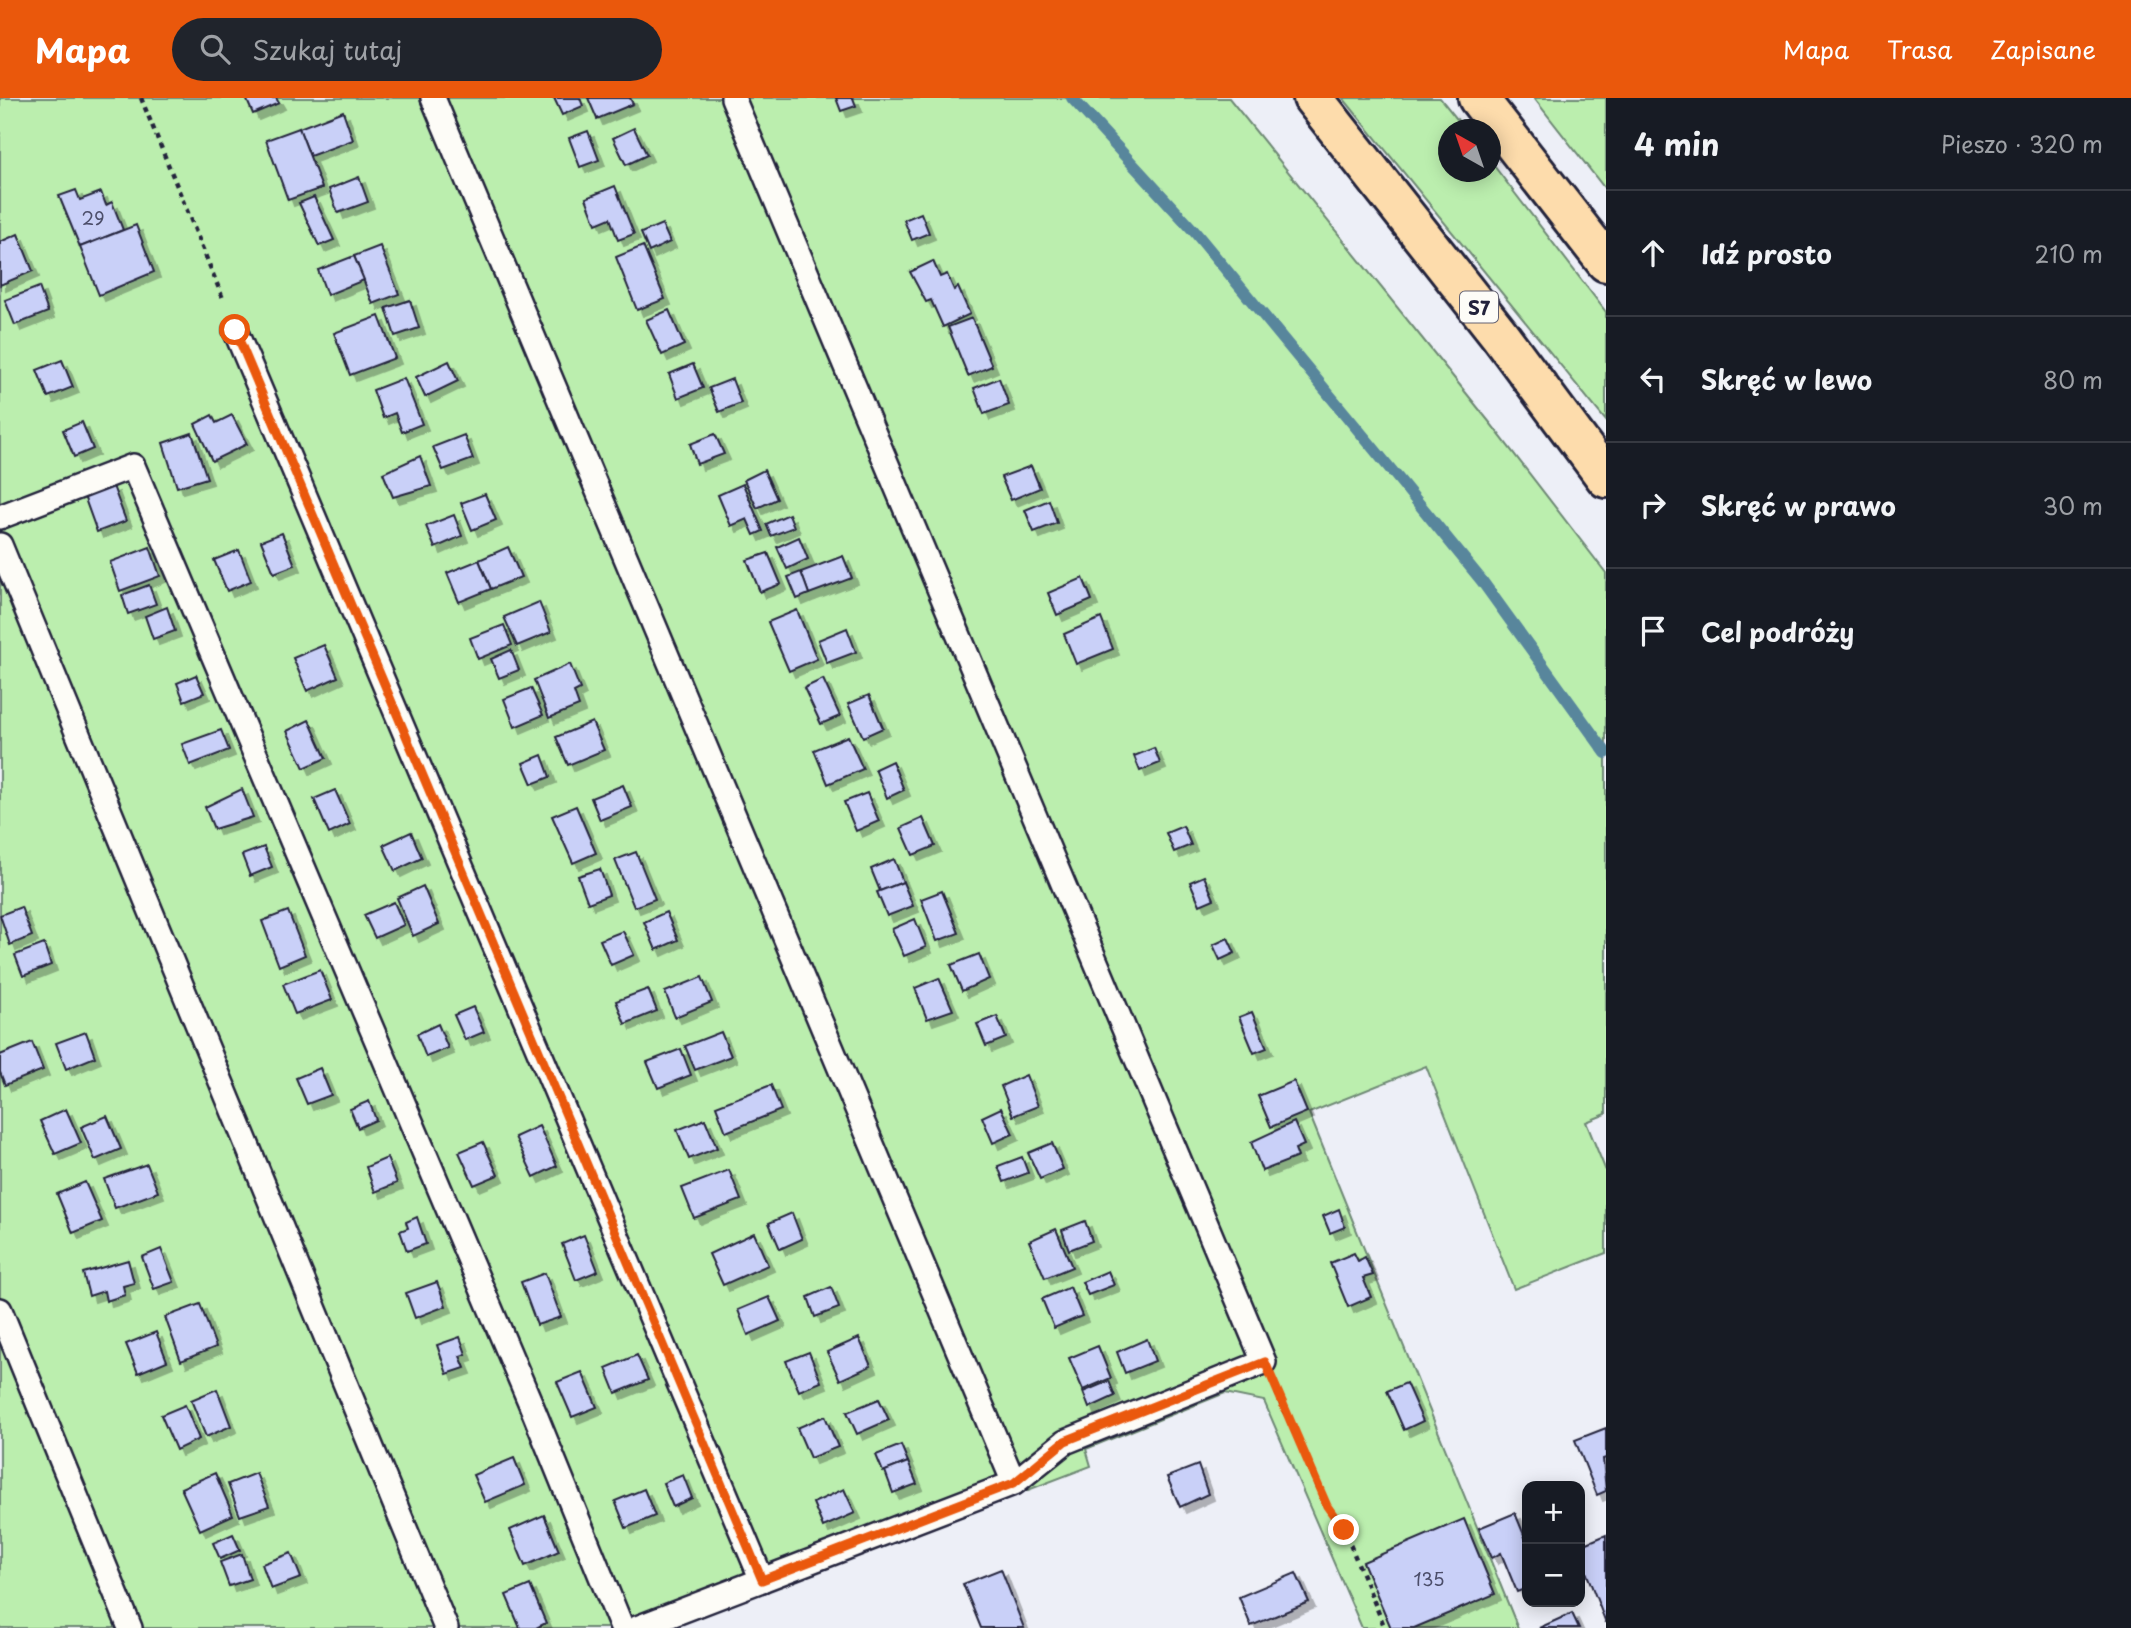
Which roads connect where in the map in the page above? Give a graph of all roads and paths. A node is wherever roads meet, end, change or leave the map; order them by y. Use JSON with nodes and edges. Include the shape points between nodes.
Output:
{"nodes":[{"id":1,"x":141,"y":98,"type":"edge"},
{"id":2,"x":433,"y":98,"type":"edge"},
{"id":3,"x":733,"y":98,"type":"edge"},
{"id":4,"x":1313,"y":98,"type":"edge"},
{"id":5,"x":1478,"y":98,"type":"edge"},
{"id":6,"x":1606,"y":262,"type":"edge"},
{"id":7,"x":235,"y":330,"type":"joint"},
{"id":8,"x":1606,"y":478,"type":"edge"},
{"id":9,"x":0,"y":517,"type":"edge"},
{"id":10,"x":0,"y":545,"type":"edge"},
{"id":11,"x":0,"y":1310,"type":"edge"},
{"id":12,"x":1265,"y":1362,"type":"junction"},
{"id":13,"x":1014,"y":1483,"type":"junction"},
{"id":14,"x":762,"y":1580,"type":"junction"},
{"id":15,"x":130,"y":1628,"type":"edge"},
{"id":16,"x":446,"y":1628,"type":"edge"},
{"id":17,"x":622,"y":1628,"type":"edge"},
{"id":18,"x":637,"y":1628,"type":"edge"},
{"id":19,"x":1385,"y":1628,"type":"edge"}],
"edges":[{"from":1,"to":7,"type":"path"},
{"from":2,"to":13,"type":"lane"},
{"from":3,"to":12,"type":"lane"},
{"from":4,"to":8,"type":"highway","number":"S7"},
{"from":5,"to":6,"type":"highway"},
{"from":7,"to":14,"type":"lane"},
{"from":9,"to":17,"type":"lane","via":[[133,466]]},
{"from":10,"to":16,"type":"lane"},
{"from":11,"to":15,"type":"lane"},
{"from":12,"to":13,"type":"lane","via":[[1065,1441]]},
{"from":12,"to":19,"type":"path"},
{"from":13,"to":14,"type":"lane"},
{"from":14,"to":18,"type":"lane"}]}
